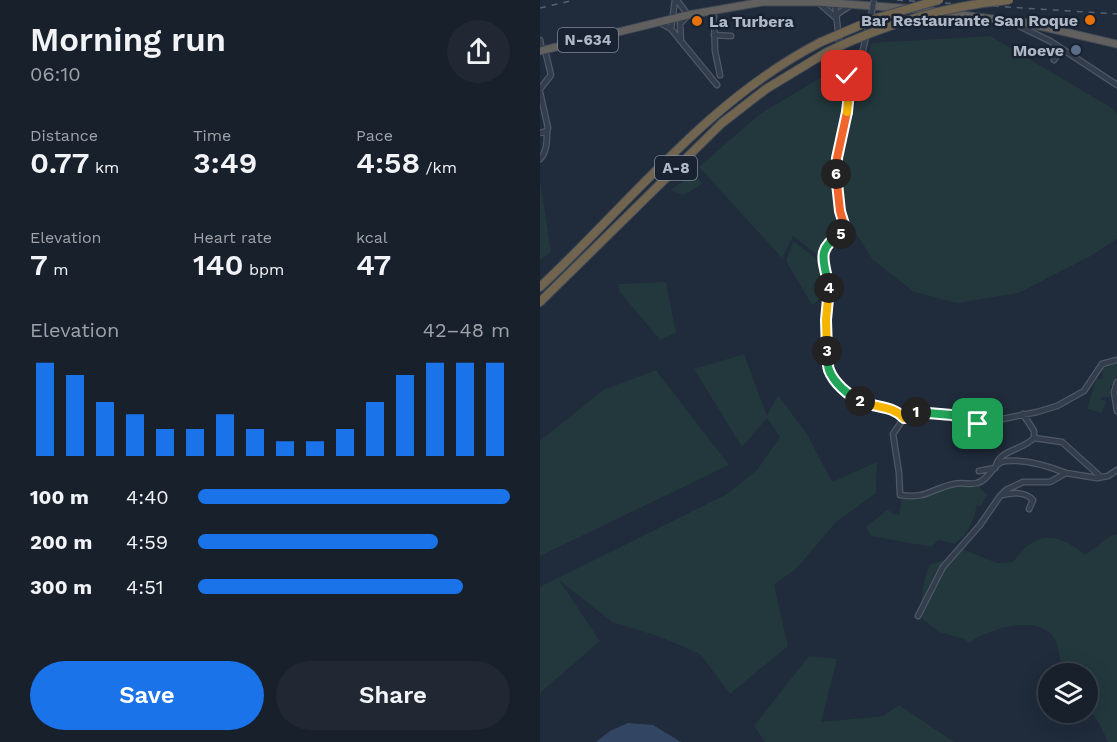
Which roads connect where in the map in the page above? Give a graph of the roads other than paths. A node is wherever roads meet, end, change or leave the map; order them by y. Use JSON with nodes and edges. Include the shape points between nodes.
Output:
{"nodes":[{"id":1,"x":676,"y":0,"type":"edge"},
{"id":2,"x":874,"y":0,"type":"edge"},
{"id":3,"x":939,"y":0,"type":"edge"},
{"id":4,"x":1009,"y":0,"type":"edge"},
{"id":5,"x":817,"y":2,"type":"junction"},
{"id":6,"x":835,"y":3,"type":"junction"},
{"id":7,"x":853,"y":4,"type":"junction"},
{"id":8,"x":712,"y":10,"type":"junction"},
{"id":9,"x":686,"y":12,"type":"junction"},
{"id":10,"x":835,"y":16,"type":"junction"},
{"id":11,"x":1008,"y":21,"type":"junction"},
{"id":12,"x":668,"y":22,"type":"junction"},
{"id":13,"x":680,"y":24,"type":"junction"},
{"id":14,"x":1053,"y":30,"type":"junction"},
{"id":15,"x":714,"y":35,"type":"junction"},
{"id":16,"x":731,"y":36,"type":"dead end"},
{"id":17,"x":540,"y":40,"type":"edge"},
{"id":18,"x":1050,"y":41,"type":"junction"},
{"id":19,"x":681,"y":42,"type":"junction"},
{"id":20,"x":1117,"y":44,"type":"edge"},
{"id":21,"x":1062,"y":49,"type":"junction"},
{"id":22,"x":542,"y":51,"type":"edge"},
{"id":23,"x":1054,"y":60,"type":"dead end"},
{"id":24,"x":720,"y":75,"type":"dead end"},
{"id":25,"x":843,"y":79,"type":"junction"},
{"id":26,"x":856,"y":80,"type":"junction"},
{"id":27,"x":717,"y":84,"type":"dead end"},
{"id":28,"x":1117,"y":85,"type":"edge"},
{"id":29,"x":540,"y":91,"type":"edge"},
{"id":30,"x":849,"y":93,"type":"junction"},
{"id":31,"x":547,"y":131,"type":"junction"},
{"id":32,"x":540,"y":133,"type":"edge"},
{"id":33,"x":540,"y":159,"type":"edge"},
{"id":34,"x":540,"y":287,"type":"edge"},
{"id":35,"x":540,"y":302,"type":"edge"},
{"id":36,"x":1117,"y":360,"type":"edge"},
{"id":37,"x":1117,"y":382,"type":"edge"},
{"id":38,"x":1117,"y":411,"type":"edge"},
{"id":39,"x":1023,"y":414,"type":"junction"},
{"id":40,"x":904,"y":418,"type":"junction"},
{"id":41,"x":1034,"y":438,"type":"junction"},
{"id":42,"x":995,"y":467,"type":"junction"},
{"id":43,"x":1117,"y":470,"type":"edge"},
{"id":44,"x":979,"y":471,"type":"dead end"},
{"id":45,"x":1066,"y":472,"type":"junction"},
{"id":46,"x":1101,"y":477,"type":"junction"},
{"id":47,"x":1000,"y":496,"type":"junction"},
{"id":48,"x":1029,"y":509,"type":"dead end"},
{"id":49,"x":918,"y":616,"type":"dead end"}],
"edges":[{"from":1,"to":9,"type":"street"},
{"from":1,"to":12,"type":"street"},
{"from":2,"to":26,"type":"street","bridge":true},
{"from":3,"to":34,"type":"highway","number":"A-8","bridge":true,"via":[[877,18],[821,42],[763,77],[712,117]]},
{"from":4,"to":35,"type":"highway","number":"A-8","bridge":true,"via":[[956,8],[871,33],[827,52],[766,88],[717,128]]},
{"from":5,"to":6,"type":"highway","number":"N-634"},
{"from":5,"to":8,"type":"highway","number":"N-634","via":[[762,2]]},
{"from":5,"to":10,"type":"street"},
{"from":6,"to":7,"type":"highway","number":"N-634"},
{"from":6,"to":10,"type":"street"},
{"from":7,"to":10,"type":"street"},
{"from":7,"to":11,"type":"highway","number":"N-634"},
{"from":8,"to":9,"type":"highway","number":"N-634"},
{"from":8,"to":15,"type":"street"},
{"from":9,"to":12,"type":"highway","number":"N-634"},
{"from":9,"to":13,"type":"street"},
{"from":10,"to":25,"type":"street"},
{"from":11,"to":14,"type":"highway","number":"N-634"},
{"from":11,"to":18,"type":"street"},
{"from":12,"to":13,"type":"street"},
{"from":12,"to":19,"type":"street"},
{"from":12,"to":22,"type":"highway","number":"N-634"},
{"from":13,"to":19,"type":"street"},
{"from":14,"to":18,"type":"street"},
{"from":14,"to":20,"type":"highway","number":"N-634"},
{"from":15,"to":16,"type":"street"},
{"from":15,"to":24,"type":"street"},
{"from":17,"to":22,"type":"street"},
{"from":18,"to":21,"type":"street"},
{"from":19,"to":27,"type":"street"},
{"from":21,"to":23,"type":"street"},
{"from":21,"to":28,"type":"street"},
{"from":22,"to":29,"type":"street","via":[[551,75]]},
{"from":25,"to":26,"type":"street","via":[[849,76]]},
{"from":25,"to":30,"type":"street","via":[[841,87]]},
{"from":26,"to":30,"type":"street","via":[[857,87]]},
{"from":29,"to":31,"type":"street"},
{"from":30,"to":40,"type":"street","via":[[836,172],[846,231],[830,240],[823,252],[830,291],[826,320],[828,362],[832,377],[856,399],[891,408]]},
{"from":31,"to":32,"type":"street"},
{"from":31,"to":33,"type":"street"},
{"from":36,"to":39,"type":"street","via":[[1102,364],[1077,397]]},
{"from":37,"to":38,"type":"street"},
{"from":39,"to":40,"type":"street","via":[[978,424],[944,414],[911,412]]},
{"from":39,"to":41,"type":"street"},
{"from":40,"to":42,"type":"street","via":[[892,438],[900,495],[922,496],[954,484],[977,483]]},
{"from":41,"to":42,"type":"street","via":[[997,460]]},
{"from":41,"to":46,"type":"street","via":[[1062,442]]},
{"from":42,"to":44,"type":"street"},
{"from":42,"to":45,"type":"street","via":[[1006,461],[1035,463]]},
{"from":43,"to":46,"type":"street"},
{"from":45,"to":46,"type":"street"},
{"from":45,"to":47,"type":"street","via":[[1050,482],[1017,484]]},
{"from":47,"to":48,"type":"street","via":[[1028,496],[1033,500]]},
{"from":47,"to":49,"type":"street","via":[[943,567]]}]}
